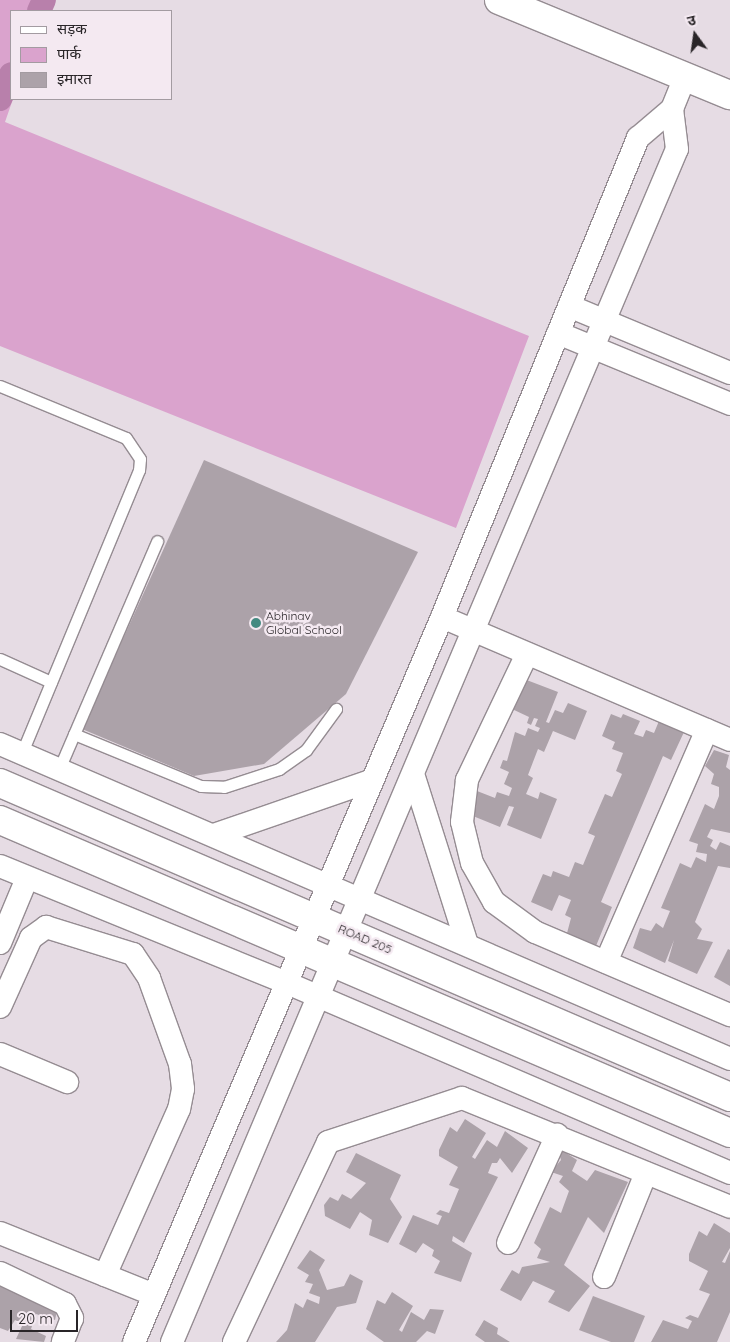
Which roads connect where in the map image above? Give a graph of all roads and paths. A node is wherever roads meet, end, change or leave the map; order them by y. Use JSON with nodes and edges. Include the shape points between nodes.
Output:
{"nodes":[{"id":1,"x":499,"y":0,"type":"edge"},
{"id":2,"x":685,"y":76,"type":"junction"},
{"id":3,"x":730,"y":95,"type":"edge"},
{"id":4,"x":672,"y":109,"type":"junction"},
{"id":5,"x":569,"y":306,"type":"junction"},
{"id":6,"x":605,"y":321,"type":"junction"},
{"id":7,"x":558,"y":333,"type":"junction"},
{"id":8,"x":594,"y":347,"type":"junction"},
{"id":9,"x":730,"y":373,"type":"edge"},
{"id":10,"x":0,"y":386,"type":"edge"},
{"id":11,"x":730,"y":404,"type":"edge"},
{"id":12,"x":157,"y":541,"type":"dead end"},
{"id":13,"x":442,"y":617,"type":"junction"},
{"id":14,"x":475,"y":632,"type":"junction"},
{"id":15,"x":527,"y":654,"type":"junction"},
{"id":16,"x":0,"y":659,"type":"edge"},
{"id":17,"x":52,"y":682,"type":"junction"},
{"id":18,"x":336,"y":709,"type":"dead end"},
{"id":19,"x":708,"y":730,"type":"junction"},
{"id":20,"x":74,"y":734,"type":"junction"},
{"id":21,"x":730,"y":740,"type":"edge"},
{"id":22,"x":0,"y":744,"type":"edge"},
{"id":23,"x":22,"y":753,"type":"junction"},
{"id":24,"x":59,"y":769,"type":"junction"},
{"id":25,"x":414,"y":777,"type":"junction"},
{"id":26,"x":373,"y":780,"type":"junction"},
{"id":27,"x":0,"y":783,"type":"edge"},
{"id":28,"x":0,"y":820,"type":"edge"},
{"id":29,"x":214,"y":835,"type":"junction"},
{"id":30,"x":0,"y":866,"type":"edge"},
{"id":31,"x":27,"y":878,"type":"junction"},
{"id":32,"x":328,"y":883,"type":"junction"},
{"id":33,"x":361,"y":898,"type":"junction"},
{"id":34,"x":314,"y":918,"type":"junction"},
{"id":35,"x":347,"y":932,"type":"junction"},
{"id":36,"x":0,"y":942,"type":"edge"},
{"id":37,"x":467,"y":944,"type":"junction"},
{"id":38,"x":301,"y":950,"type":"junction"},
{"id":39,"x":606,"y":962,"type":"junction"},
{"id":40,"x":333,"y":964,"type":"junction"},
{"id":41,"x":287,"y":983,"type":"junction"},
{"id":42,"x":320,"y":998,"type":"junction"},
{"id":43,"x":0,"y":1006,"type":"edge"},
{"id":44,"x":730,"y":1015,"type":"edge"},
{"id":45,"x":0,"y":1054,"type":"edge"},
{"id":46,"x":730,"y":1059,"type":"edge"},
{"id":47,"x":67,"y":1082,"type":"dead end"},
{"id":48,"x":730,"y":1096,"type":"edge"},
{"id":49,"x":730,"y":1133,"type":"edge"},
{"id":50,"x":557,"y":1136,"type":"junction"},
{"id":51,"x":646,"y":1172,"type":"junction"},
{"id":52,"x":730,"y":1173,"type":"edge"},
{"id":53,"x":730,"y":1207,"type":"edge"},
{"id":54,"x":0,"y":1233,"type":"edge"},
{"id":55,"x":508,"y":1243,"type":"dead end"},
{"id":56,"x":0,"y":1274,"type":"edge"},
{"id":57,"x":105,"y":1275,"type":"junction"},
{"id":58,"x":604,"y":1277,"type":"dead end"},
{"id":59,"x":154,"y":1295,"type":"junction"},
{"id":60,"x":63,"y":1342,"type":"edge"},
{"id":61,"x":134,"y":1342,"type":"edge"},
{"id":62,"x":172,"y":1342,"type":"edge"},
{"id":63,"x":234,"y":1342,"type":"edge"}],
"edges":[{"from":1,"to":2,"type":"main road"},
{"from":2,"to":3,"type":"main road"},
{"from":2,"to":4,"type":"street"},
{"from":4,"to":5,"type":"street","via":[[638,138]]},
{"from":4,"to":6,"type":"street","via":[[676,149]]},
{"from":5,"to":6,"type":"street"},
{"from":5,"to":7,"type":"street"},
{"from":6,"to":8,"type":"street"},
{"from":6,"to":9,"type":"street"},
{"from":7,"to":8,"type":"street"},
{"from":7,"to":13,"type":"street"},
{"from":8,"to":11,"type":"street"},
{"from":8,"to":14,"type":"street"},
{"from":10,"to":17,"type":"lane","via":[[126,438],[140,459],[139,470]]},
{"from":12,"to":20,"type":"lane"},
{"from":13,"to":14,"type":"street"},
{"from":13,"to":26,"type":"street"},
{"from":14,"to":15,"type":"street"},
{"from":14,"to":25,"type":"street"},
{"from":15,"to":19,"type":"street"},
{"from":15,"to":39,"type":"street","via":[[467,780],[462,822],[472,863],[494,902],[528,927]]},
{"from":16,"to":17,"type":"lane"},
{"from":17,"to":23,"type":"lane"},
{"from":18,"to":20,"type":"lane","via":[[306,750],[279,769],[224,787],[201,786]]},
{"from":19,"to":21,"type":"street"},
{"from":19,"to":39,"type":"street"},
{"from":20,"to":24,"type":"lane"},
{"from":22,"to":23,"type":"street"},
{"from":23,"to":24,"type":"street"},
{"from":24,"to":29,"type":"street"},
{"from":25,"to":33,"type":"street"},
{"from":25,"to":37,"type":"street"},
{"from":26,"to":29,"type":"street"},
{"from":26,"to":32,"type":"street"},
{"from":27,"to":34,"type":"main road","name":"ROAD 205"},
{"from":28,"to":38,"type":"main road"},
{"from":29,"to":32,"type":"street"},
{"from":30,"to":31,"type":"street"},
{"from":31,"to":36,"type":"street"},
{"from":31,"to":41,"type":"street"},
{"from":32,"to":33,"type":"street"},
{"from":32,"to":34,"type":"street"},
{"from":33,"to":35,"type":"street"},
{"from":33,"to":37,"type":"street"},
{"from":34,"to":35,"type":"main road","name":"ROAD 205"},
{"from":34,"to":38,"type":"street"},
{"from":35,"to":40,"type":"street"},
{"from":35,"to":48,"type":"main road","name":"ROAD 205"},
{"from":37,"to":46,"type":"street"},
{"from":38,"to":40,"type":"main road"},
{"from":38,"to":41,"type":"street"},
{"from":39,"to":44,"type":"street"},
{"from":40,"to":42,"type":"street"},
{"from":40,"to":49,"type":"main road"},
{"from":41,"to":42,"type":"street"},
{"from":41,"to":59,"type":"street"},
{"from":42,"to":52,"type":"street"},
{"from":42,"to":62,"type":"street"},
{"from":43,"to":57,"type":"street","via":[[31,938],[46,927],[133,954],[149,978],[180,1064],[183,1089],[179,1109]]},
{"from":45,"to":47,"type":"street"},
{"from":50,"to":51,"type":"street"},
{"from":50,"to":55,"type":"street"},
{"from":50,"to":63,"type":"street","via":[[462,1098],[328,1142]]},
{"from":51,"to":53,"type":"street"},
{"from":51,"to":58,"type":"street"},
{"from":54,"to":57,"type":"street"},
{"from":56,"to":60,"type":"street","via":[[66,1304],[72,1318]]},
{"from":57,"to":59,"type":"street"},
{"from":59,"to":61,"type":"street"}]}
